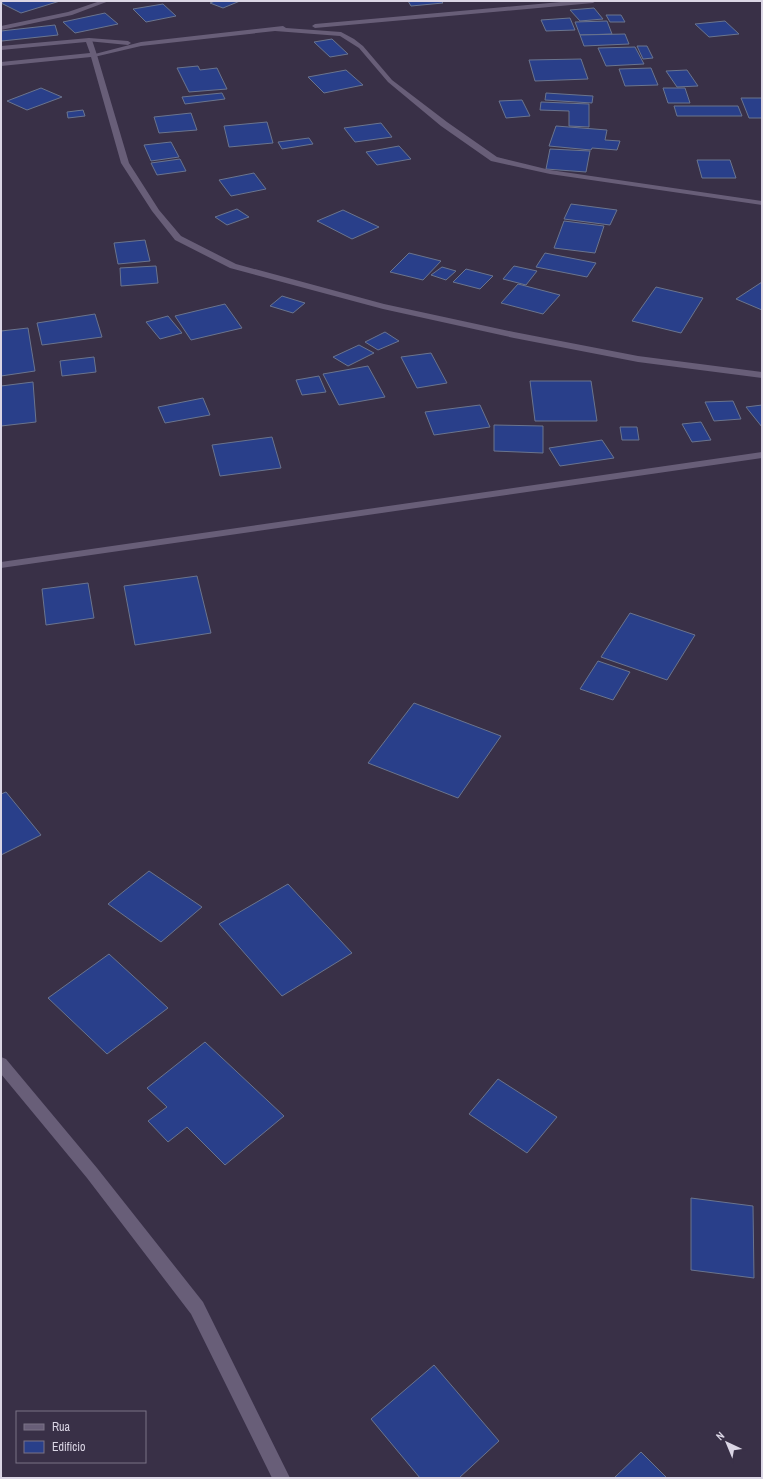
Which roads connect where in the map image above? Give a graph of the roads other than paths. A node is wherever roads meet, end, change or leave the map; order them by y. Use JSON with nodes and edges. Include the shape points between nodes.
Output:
{"nodes":[{"id":1,"x":106,"y":1,"type":"edge"},
{"id":2,"x":593,"y":1,"type":"edge"},
{"id":3,"x":1,"y":28,"type":"edge"},
{"id":4,"x":276,"y":29,"type":"junction"},
{"id":5,"x":89,"y":40,"type":"junction"},
{"id":6,"x":141,"y":44,"type":"junction"},
{"id":7,"x":1,"y":48,"type":"edge"},
{"id":8,"x":94,"y":55,"type":"junction"},
{"id":9,"x":1,"y":64,"type":"edge"},
{"id":10,"x":762,"y":203,"type":"edge"},
{"id":11,"x":762,"y":375,"type":"edge"},
{"id":12,"x":762,"y":455,"type":"edge"},
{"id":13,"x":1,"y":565,"type":"edge"},
{"id":14,"x":1,"y":1063,"type":"edge"},
{"id":15,"x":281,"y":1478,"type":"edge"}],
"edges":[{"from":1,"to":3,"type":"street","via":[[70,14]]},
{"from":2,"to":4,"type":"street"},
{"from":4,"to":6,"type":"street"},
{"from":4,"to":10,"type":"street","via":[[342,34],[362,47],[390,81],[494,159],[550,172]]},
{"from":5,"to":6,"type":"street"},
{"from":5,"to":7,"type":"street"},
{"from":5,"to":8,"type":"street"},
{"from":6,"to":8,"type":"street"},
{"from":8,"to":9,"type":"street"},
{"from":8,"to":11,"type":"street","via":[[125,163],[156,211],[178,238],[232,266],[383,306],[514,335],[638,359]]},
{"from":12,"to":13,"type":"street"},
{"from":14,"to":15,"type":"street","via":[[92,1173],[197,1308]]}]}
